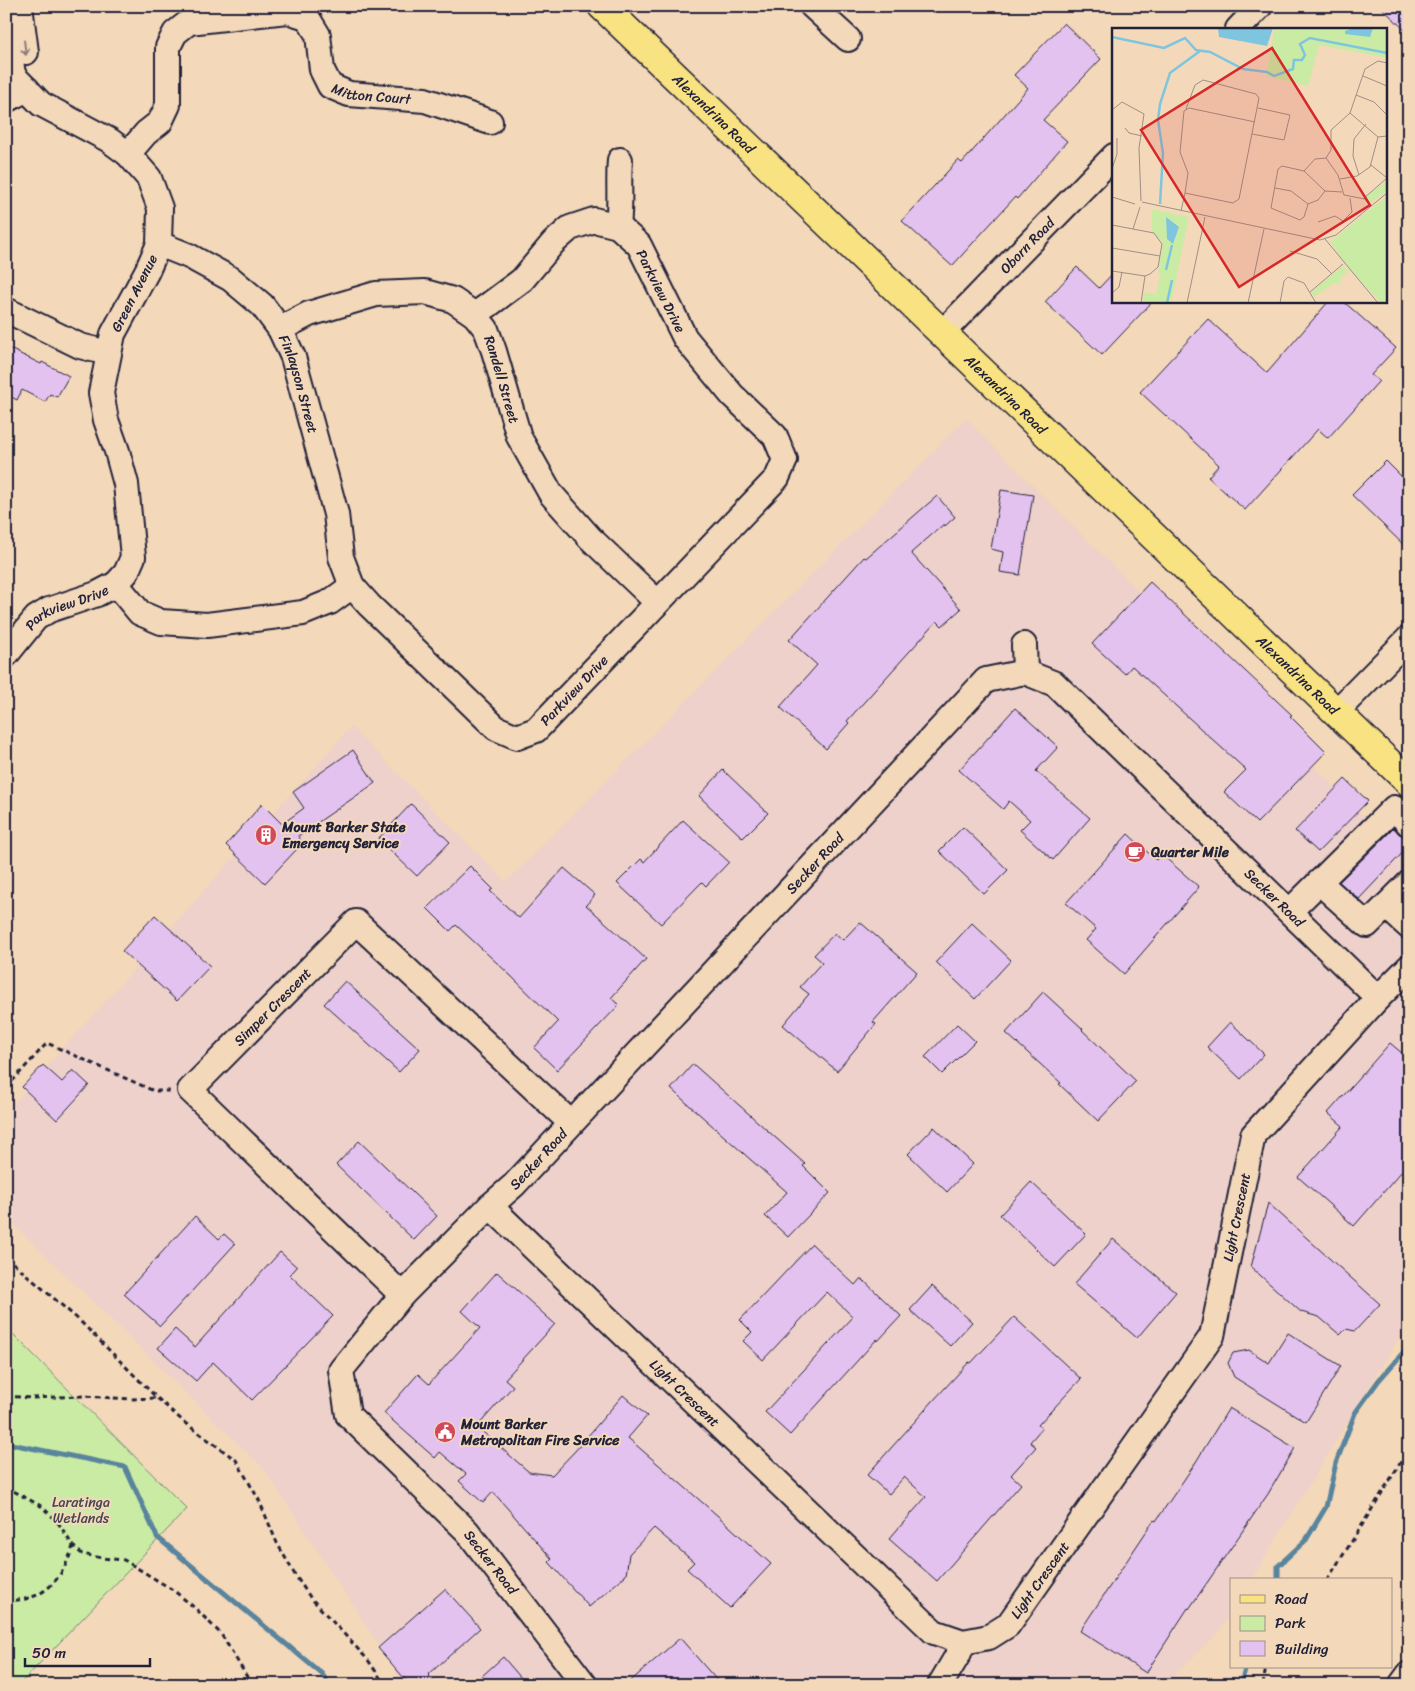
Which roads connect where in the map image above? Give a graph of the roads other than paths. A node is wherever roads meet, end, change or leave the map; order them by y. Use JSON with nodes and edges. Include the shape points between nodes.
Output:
{"nodes":[{"id":1,"x":20,"y":6,"type":"edge"},
{"id":2,"x":602,"y":6,"type":"edge"},
{"id":3,"x":812,"y":6,"type":"edge"},
{"id":4,"x":1260,"y":6,"type":"edge"},
{"id":5,"x":6,"y":25,"type":"edge"},
{"id":6,"x":1239,"y":28,"type":"edge"},
{"id":7,"x":848,"y":39,"type":"dead end"},
{"id":8,"x":16,"y":95,"type":"edge"},
{"id":9,"x":490,"y":122,"type":"dead end"},
{"id":10,"x":128,"y":154,"type":"junction"},
{"id":11,"x":1112,"y":158,"type":"edge"},
{"id":12,"x":620,"y":160,"type":"dead end"},
{"id":13,"x":618,"y":226,"type":"junction"},
{"id":14,"x":159,"y":244,"type":"junction"},
{"id":15,"x":6,"y":310,"type":"edge"},
{"id":16,"x":475,"y":315,"type":"junction"},
{"id":17,"x":280,"y":329,"type":"junction"},
{"id":18,"x":942,"y":333,"type":"junction"},
{"id":19,"x":108,"y":353,"type":"junction"},
{"id":20,"x":116,"y":584,"type":"junction"},
{"id":21,"x":352,"y":586,"type":"junction"},
{"id":22,"x":657,"y":602,"type":"junction"},
{"id":23,"x":1409,"y":638,"type":"edge"},
{"id":24,"x":1024,"y":645,"type":"dead end"},
{"id":25,"x":6,"y":655,"type":"edge"},
{"id":26,"x":1025,"y":672,"type":"junction"},
{"id":27,"x":1336,"y":712,"type":"junction"},
{"id":28,"x":1409,"y":782,"type":"edge"},
{"id":29,"x":1409,"y":824,"type":"edge"},
{"id":30,"x":1319,"y":882,"type":"junction"},
{"id":31,"x":1409,"y":883,"type":"edge"},
{"id":32,"x":1386,"y":906,"type":"junction"},
{"id":33,"x":1290,"y":911,"type":"junction"},
{"id":34,"x":1409,"y":927,"type":"edge"},
{"id":35,"x":1409,"y":966,"type":"edge"},
{"id":36,"x":1378,"y":998,"type":"junction"},
{"id":37,"x":571,"y":1123,"type":"junction"},
{"id":38,"x":490,"y":1206,"type":"junction"},
{"id":39,"x":402,"y":1295,"type":"junction"},
{"id":40,"x":963,"y":1642,"type":"junction"},
{"id":41,"x":1409,"y":1674,"type":"edge"},
{"id":42,"x":585,"y":1685,"type":"edge"},
{"id":43,"x":940,"y":1685,"type":"edge"},
{"id":44,"x":1401,"y":1685,"type":"edge"}],
"edges":[{"from":1,"to":8,"type":"street","one_way":true,"via":[[28,73]]},
{"from":2,"to":18,"type":"main road","name":"Alexandrina Road"},
{"from":3,"to":7,"type":"street"},
{"from":4,"to":6,"type":"street"},
{"from":5,"to":8,"type":"street","name":"Green Avenue"},
{"from":8,"to":10,"type":"street","name":"Green Avenue","via":[[41,104],[109,140]]},
{"from":9,"to":10,"type":"street","name":"Mitton Court","via":[[425,100],[349,94],[330,86],[322,70],[318,34],[307,17],[288,11],[189,22],[175,33],[168,47],[168,105],[160,122]]},
{"from":10,"to":14,"type":"street","name":"Green Avenue","via":[[149,178],[160,208]]},
{"from":11,"to":18,"type":"street","name":"Oborn Road"},
{"from":12,"to":13,"type":"street"},
{"from":13,"to":16,"type":"street","name":"Parkview Drive","via":[[594,220],[570,228],[522,280]]},
{"from":13,"to":22,"type":"street","name":"Parkview Drive","via":[[639,245],[685,338],[732,395],[775,436],[785,460],[778,478]]},
{"from":14,"to":17,"type":"street","name":"Finlayson Street","via":[[231,279],[262,305]]},
{"from":14,"to":19,"type":"street","name":"Green Avenue","via":[[113,334]]},
{"from":15,"to":19,"type":"street","via":[[80,346]]},
{"from":16,"to":17,"type":"street","name":"Randell Street","via":[[453,300],[425,292],[376,294],[309,314]]},
{"from":16,"to":22,"type":"street","name":"Randell Street","via":[[486,329],[494,351],[519,437],[551,494],[590,538]]},
{"from":17,"to":21,"type":"street","name":"Finlayson Street","via":[[293,357],[336,514],[341,557]]},
{"from":18,"to":27,"type":"main road","name":"Alexandrina Road"},
{"from":19,"to":20,"type":"street","name":"Green Avenue","via":[[101,393],[126,484],[133,557],[126,573]]},
{"from":20,"to":21,"type":"street","name":"Parkview Drive","via":[[144,615],[161,622],[207,625],[303,613],[330,602]]},
{"from":20,"to":25,"type":"street","name":"Parkview Drive","via":[[36,618]]},
{"from":21,"to":22,"type":"street","name":"Parkview Drive","via":[[496,728],[517,737],[536,730]]},
{"from":23,"to":27,"type":"street"},
{"from":24,"to":26,"type":"street"},
{"from":26,"to":33,"type":"street","name":"Secker Road","via":[[1056,684]]},
{"from":26,"to":37,"type":"street","name":"Secker Road","via":[[986,680]]},
{"from":27,"to":28,"type":"main road","name":"Alexandrina Road"},
{"from":29,"to":30,"type":"street","via":[[1394,808]]},
{"from":30,"to":32,"type":"street","via":[[1367,925]]},
{"from":30,"to":33,"type":"street"},
{"from":31,"to":32,"type":"street"},
{"from":32,"to":34,"type":"street"},
{"from":33,"to":36,"type":"street","name":"Secker Road"},
{"from":35,"to":36,"type":"street"},
{"from":36,"to":40,"type":"street","name":"Light Crescent","via":[[1253,1135],[1212,1336],[1008,1625],[989,1637]]},
{"from":37,"to":38,"type":"street","name":"Secker Road","via":[[514,1185]]},
{"from":37,"to":39,"type":"street","name":"Simper Crescent","via":[[356,922],[190,1090]]},
{"from":38,"to":39,"type":"street","name":"Secker Road"},
{"from":38,"to":40,"type":"street","name":"Light Crescent","via":[[934,1632]]},
{"from":39,"to":42,"type":"street","name":"Secker Road","via":[[341,1370],[348,1415],[467,1531]]},
{"from":40,"to":43,"type":"street"},
{"from":41,"to":44,"type":"street"}]}
